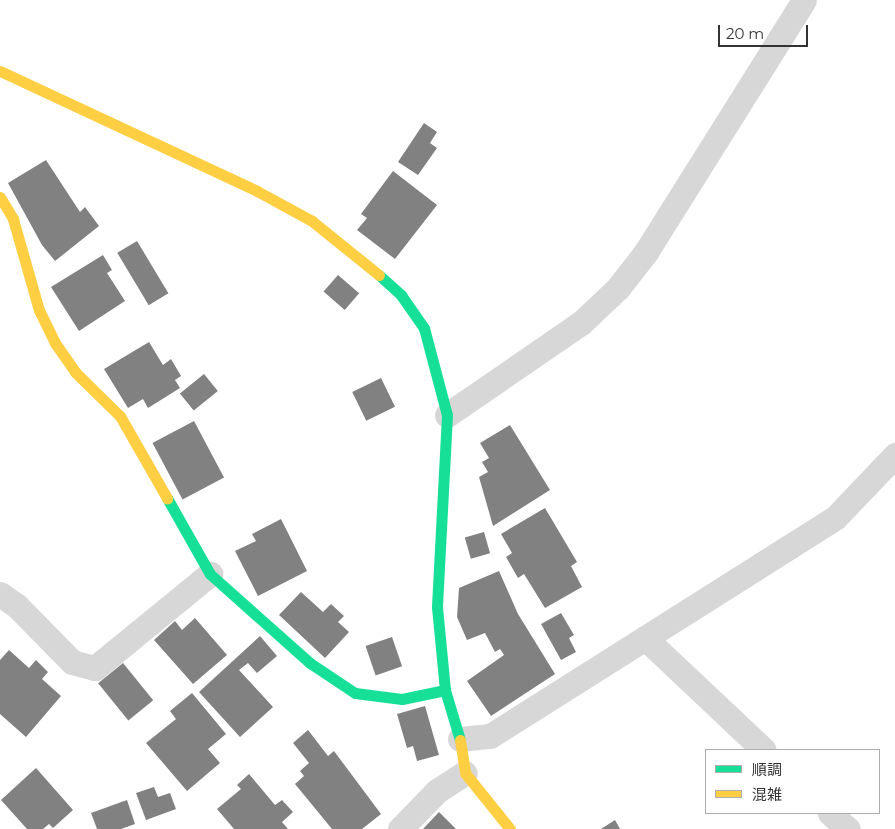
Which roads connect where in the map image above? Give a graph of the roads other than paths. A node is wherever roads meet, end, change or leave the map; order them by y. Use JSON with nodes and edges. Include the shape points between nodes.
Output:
{"nodes":[{"id":1,"x":804,"y":0,"type":"edge"},
{"id":2,"x":0,"y":70,"type":"edge"},
{"id":3,"x":0,"y":197,"type":"edge"},
{"id":4,"x":447,"y":415,"type":"junction"},
{"id":5,"x":895,"y":455,"type":"edge"},
{"id":6,"x":210,"y":574,"type":"junction"},
{"id":7,"x":0,"y":594,"type":"edge"},
{"id":8,"x":645,"y":638,"type":"junction"},
{"id":9,"x":445,"y":690,"type":"junction"},
{"id":10,"x":460,"y":739,"type":"junction"},
{"id":11,"x":763,"y":749,"type":"edge"},
{"id":12,"x":465,"y":773,"type":"junction"},
{"id":13,"x":831,"y":814,"type":"edge"},
{"id":14,"x":400,"y":829,"type":"edge"},
{"id":15,"x":510,"y":829,"type":"edge"},
{"id":16,"x":848,"y":829,"type":"edge"}],
"edges":[{"from":1,"to":4,"type":"street","via":[[646,252],[618,288],[581,323]]},
{"from":2,"to":4,"type":"street","via":[[257,191],[312,221],[356,254],[401,295],[424,328]]},
{"from":3,"to":6,"type":"street","via":[[13,219],[40,310],[55,343],[75,372],[120,416]]},
{"from":4,"to":9,"type":"street","via":[[437,607]]},
{"from":5,"to":8,"type":"street","via":[[835,518]]},
{"from":6,"to":7,"type":"street","via":[[95,668],[72,662],[16,605]]},
{"from":6,"to":9,"type":"street","via":[[310,663],[355,693],[402,699]]},
{"from":8,"to":10,"type":"street","via":[[490,736]]},
{"from":8,"to":11,"type":"street"},
{"from":9,"to":10,"type":"street"},
{"from":10,"to":12,"type":"street"},
{"from":12,"to":14,"type":"street","via":[[437,791]]},
{"from":12,"to":15,"type":"street"},
{"from":13,"to":16,"type":"street"}]}
